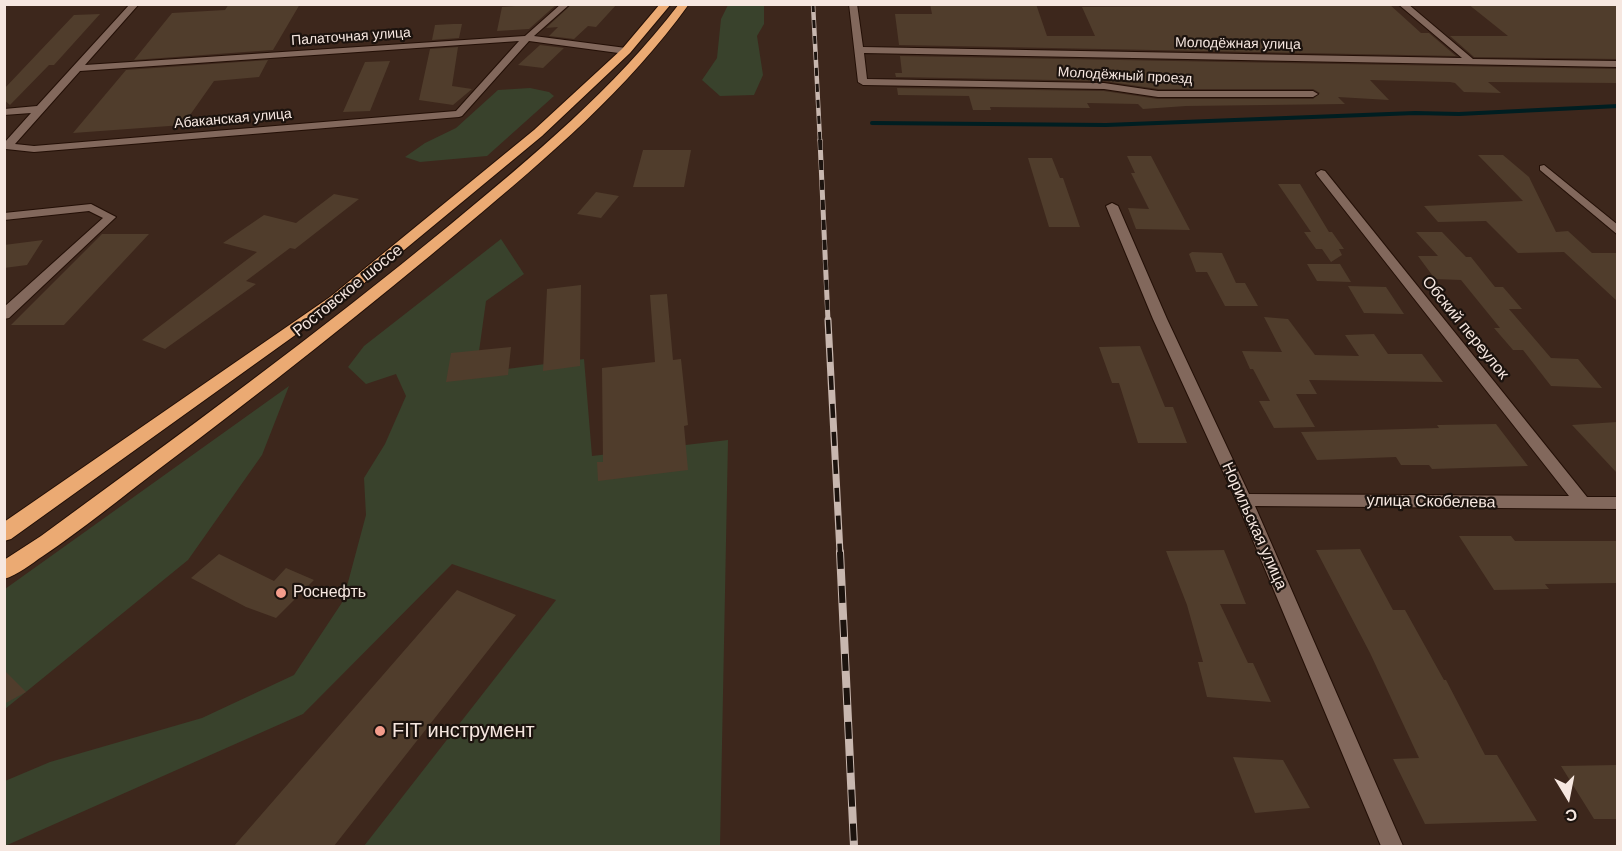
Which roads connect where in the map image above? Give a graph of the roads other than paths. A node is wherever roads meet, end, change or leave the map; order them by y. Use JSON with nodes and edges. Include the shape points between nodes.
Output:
{"nodes":[{"id":1,"x":135,"y":4,"type":"edge"},
{"id":2,"x":566,"y":4,"type":"edge"},
{"id":3,"x":666,"y":4,"type":"edge"},
{"id":4,"x":684,"y":4,"type":"edge"},
{"id":5,"x":853,"y":4,"type":"edge"},
{"id":6,"x":1402,"y":4,"type":"edge"},
{"id":7,"x":527,"y":38,"type":"junction"},
{"id":8,"x":859,"y":50,"type":"junction"},
{"id":9,"x":626,"y":51,"type":"junction"},
{"id":10,"x":1472,"y":62,"type":"junction"},
{"id":11,"x":1617,"y":64,"type":"edge"},
{"id":12,"x":77,"y":68,"type":"junction"},
{"id":13,"x":1313,"y":94,"type":"dead end"},
{"id":14,"x":38,"y":110,"type":"junction"},
{"id":15,"x":4,"y":112,"type":"edge"},
{"id":16,"x":1544,"y":168,"type":"dead end"},
{"id":17,"x":1320,"y":173,"type":"dead end"},
{"id":18,"x":1112,"y":207,"type":"dead end"},
{"id":19,"x":4,"y":217,"type":"edge"},
{"id":20,"x":1617,"y":232,"type":"edge"},
{"id":21,"x":4,"y":315,"type":"edge"},
{"id":22,"x":1244,"y":500,"type":"junction"},
{"id":23,"x":1583,"y":503,"type":"junction"},
{"id":24,"x":1617,"y":503,"type":"edge"},
{"id":25,"x":4,"y":533,"type":"edge"},
{"id":26,"x":4,"y":572,"type":"edge"},
{"id":27,"x":1392,"y":846,"type":"edge"}],
"edges":[{"from":1,"to":12,"type":"street"},
{"from":2,"to":7,"type":"street"},
{"from":3,"to":9,"type":"highway","name":"Ростовское шоссе"},
{"from":4,"to":26,"type":"highway","name":"Ростовское шоссе","via":[[643,57],[596,106],[397,278]]},
{"from":5,"to":8,"type":"street"},
{"from":6,"to":10,"type":"street"},
{"from":7,"to":9,"type":"street","name":"Палаточная улица"},
{"from":7,"to":12,"type":"street","name":"Палаточная улица"},
{"from":7,"to":14,"type":"street","name":"Абаканская улица","via":[[459,114],[34,149],[10,147],[10,142]]},
{"from":8,"to":10,"type":"street","name":"Молодёжная улица"},
{"from":8,"to":13,"type":"street","name":"Молодёжный проезд","via":[[863,82],[1104,86],[1158,94]]},
{"from":9,"to":25,"type":"highway","name":"Ростовское шоссе","via":[[538,133],[334,300]]},
{"from":10,"to":11,"type":"street","name":"Молодёжная улица"},
{"from":12,"to":14,"type":"street"},
{"from":14,"to":15,"type":"street"},
{"from":16,"to":20,"type":"street"},
{"from":17,"to":23,"type":"street","name":"Обский переулок"},
{"from":18,"to":22,"type":"street","name":"Норильская улица"},
{"from":19,"to":21,"type":"street","via":[[91,207],[110,217]]},
{"from":22,"to":23,"type":"street","name":"улица Скобелева"},
{"from":22,"to":27,"type":"street","name":"Норильская улица"},
{"from":23,"to":24,"type":"street","name":"улица Скобелева"}]}
